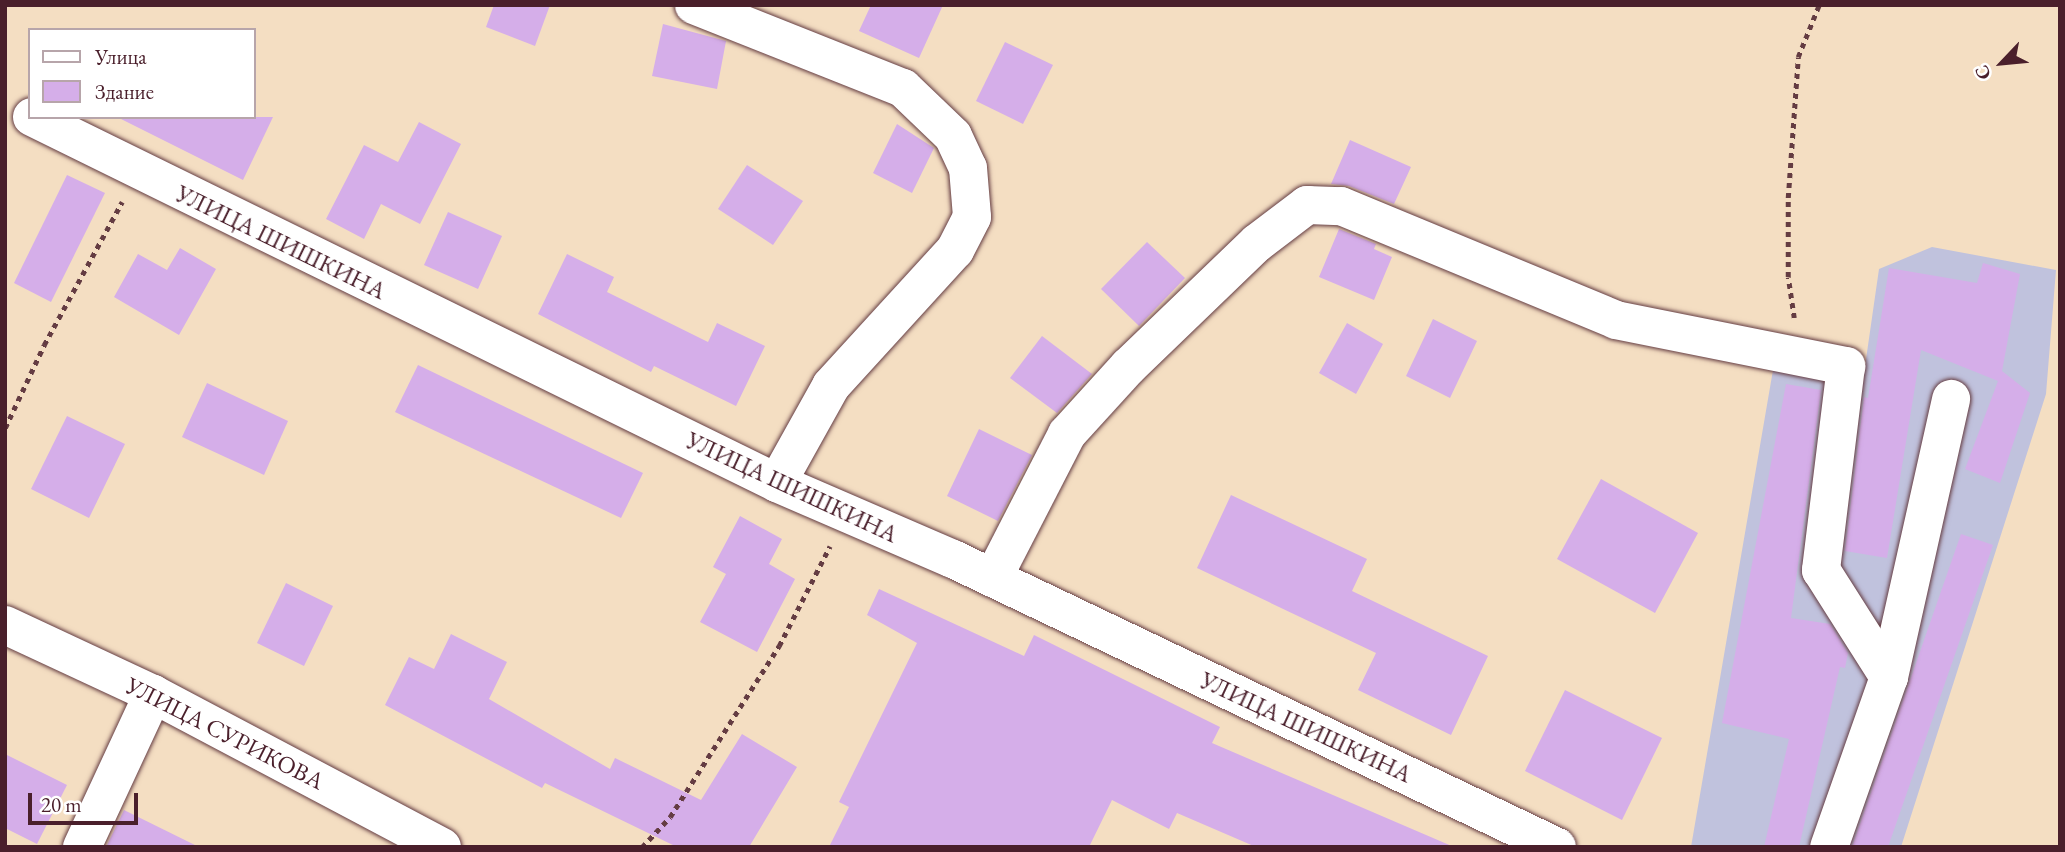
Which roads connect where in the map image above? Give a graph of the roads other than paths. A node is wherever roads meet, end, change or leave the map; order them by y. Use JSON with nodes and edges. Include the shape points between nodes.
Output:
{"nodes":[{"id":1,"x":694,"y":5,"type":"edge"},
{"id":2,"x":5,"y":103,"type":"edge"},
{"id":3,"x":28,"y":115,"type":"edge"},
{"id":4,"x":35,"y":119,"type":"edge"},
{"id":5,"x":1951,"y":400,"type":"dead end"},
{"id":6,"x":777,"y":483,"type":"junction"},
{"id":7,"x":993,"y":578,"type":"junction"},
{"id":8,"x":5,"y":625,"type":"edge"},
{"id":9,"x":1889,"y":677,"type":"junction"},
{"id":10,"x":153,"y":694,"type":"junction"},
{"id":11,"x":82,"y":847,"type":"edge"},
{"id":12,"x":442,"y":847,"type":"edge"},
{"id":13,"x":1557,"y":847,"type":"edge"},
{"id":14,"x":1829,"y":847,"type":"edge"}],
"edges":[{"from":1,"to":6,"type":"street","via":[[902,88],[953,136],[968,167],[972,217],[955,250],[831,386]]},
{"from":2,"to":3,"type":"street","name":"УЛИЦА ШИШКИНА"},
{"from":4,"to":6,"type":"street","name":"УЛИЦА ШИШКИНА"},
{"from":5,"to":9,"type":"street"},
{"from":6,"to":7,"type":"street","name":"УЛИЦА ШИШКИНА"},
{"from":7,"to":9,"type":"street","via":[[1067,434],[1128,367],[1257,243],[1307,205],[1341,206],[1616,320],[1846,366],[1821,570]]},
{"from":7,"to":13,"type":"street","name":"УЛИЦА ШИШКИНА"},
{"from":8,"to":10,"type":"street","name":"УЛИЦА СУРИКОВА"},
{"from":9,"to":14,"type":"street"},
{"from":10,"to":11,"type":"street"},
{"from":10,"to":12,"type":"street","name":"УЛИЦА СУРИКОВА"}]}
